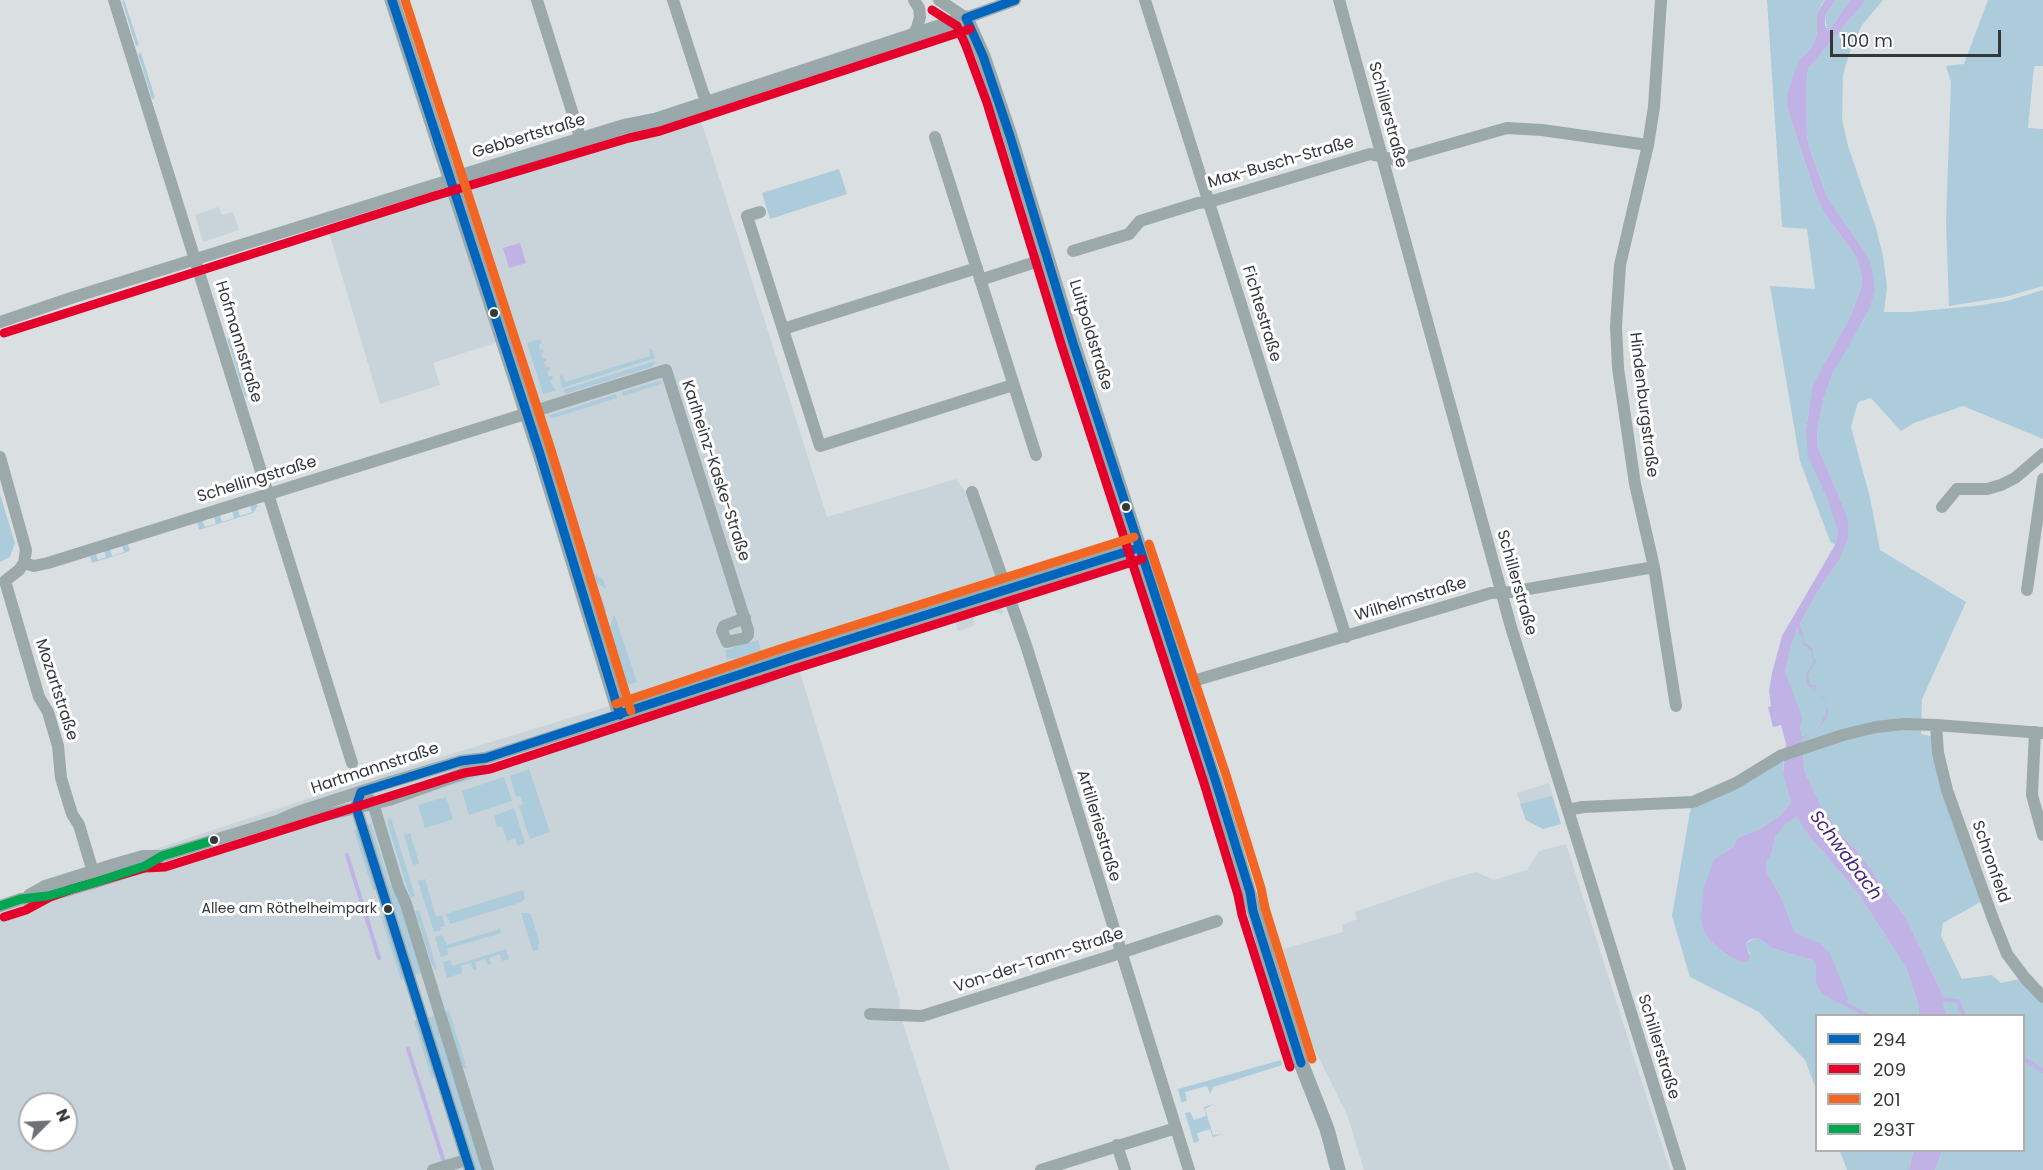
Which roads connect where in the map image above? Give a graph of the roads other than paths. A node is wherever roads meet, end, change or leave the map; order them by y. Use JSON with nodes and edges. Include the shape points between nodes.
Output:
{"nodes":[{"id":1,"x":114,"y":0,"type":"edge"},
{"id":2,"x":392,"y":0,"type":"edge"},
{"id":3,"x":537,"y":0,"type":"edge"},
{"id":4,"x":673,"y":0,"type":"edge"},
{"id":5,"x":914,"y":0,"type":"edge"},
{"id":6,"x":939,"y":0,"type":"edge"},
{"id":7,"x":958,"y":0,"type":"edge"},
{"id":8,"x":1015,"y":0,"type":"edge"},
{"id":9,"x":1145,"y":0,"type":"edge"},
{"id":10,"x":1339,"y":0,"type":"edge"},
{"id":11,"x":1661,"y":0,"type":"edge"},
{"id":12,"x":966,"y":18,"type":"junction"},
{"id":13,"x":912,"y":36,"type":"junction"},
{"id":14,"x":708,"y":103,"type":"junction"},
{"id":15,"x":935,"y":137,"type":"dead end"},
{"id":16,"x":581,"y":140,"type":"junction"},
{"id":17,"x":1648,"y":145,"type":"junction"},
{"id":18,"x":1381,"y":156,"type":"junction"},
{"id":19,"x":450,"y":180,"type":"junction"},
{"id":20,"x":1209,"y":202,"type":"junction"},
{"id":21,"x":760,"y":212,"type":"dead end"},
{"id":22,"x":1073,"y":251,"type":"dead end"},
{"id":23,"x":1047,"y":258,"type":"junction"},
{"id":24,"x":195,"y":259,"type":"junction"},
{"id":25,"x":978,"y":274,"type":"junction"},
{"id":26,"x":0,"y":322,"type":"edge"},
{"id":27,"x":783,"y":328,"type":"junction"},
{"id":28,"x":1013,"y":385,"type":"junction"},
{"id":29,"x":525,"y":414,"type":"junction"},
{"id":30,"x":2043,"y":454,"type":"edge"},
{"id":31,"x":1036,"y":455,"type":"dead end"},
{"id":32,"x":0,"y":457,"type":"edge"},
{"id":33,"x":2043,"y":479,"type":"edge"},
{"id":34,"x":972,"y":492,"type":"dead end"},
{"id":35,"x":268,"y":494,"type":"junction"},
{"id":36,"x":1942,"y":507,"type":"dead end"},
{"id":37,"x":1138,"y":548,"type":"junction"},
{"id":38,"x":24,"y":563,"type":"junction"},
{"id":39,"x":1654,"y":567,"type":"junction"},
{"id":40,"x":2,"y":580,"type":"edge"},
{"id":41,"x":1006,"y":590,"type":"junction"},
{"id":42,"x":2027,"y":590,"type":"dead end"},
{"id":43,"x":1502,"y":592,"type":"junction"},
{"id":44,"x":745,"y":618,"type":"dead end"},
{"id":45,"x":1346,"y":637,"type":"junction"},
{"id":46,"x":1183,"y":684,"type":"junction"},
{"id":47,"x":1676,"y":706,"type":"dead end"},
{"id":48,"x":620,"y":715,"type":"junction"},
{"id":49,"x":1936,"y":725,"type":"junction"},
{"id":50,"x":2039,"y":733,"type":"edge"},
{"id":51,"x":486,"y":758,"type":"junction"},
{"id":52,"x":352,"y":763,"type":"dead end"},
{"id":53,"x":361,"y":792,"type":"junction"},
{"id":54,"x":373,"y":804,"type":"junction"},
{"id":55,"x":356,"y":807,"type":"junction"},
{"id":56,"x":1568,"y":810,"type":"junction"},
{"id":57,"x":277,"y":821,"type":"junction"},
{"id":58,"x":2043,"y":835,"type":"edge"},
{"id":59,"x":94,"y":877,"type":"junction"},
{"id":60,"x":0,"y":906,"type":"edge"},
{"id":61,"x":1217,"y":921,"type":"dead end"},
{"id":62,"x":1120,"y":952,"type":"junction"},
{"id":63,"x":433,"y":993,"type":"junction"},
{"id":64,"x":2043,"y":997,"type":"edge"},
{"id":65,"x":416,"y":999,"type":"junction"},
{"id":66,"x":870,"y":1014,"type":"dead end"},
{"id":67,"x":1176,"y":1128,"type":"junction"},
{"id":68,"x":1117,"y":1145,"type":"junction"},
{"id":69,"x":468,"y":1165,"type":"edge"},
{"id":70,"x":433,"y":1170,"type":"edge"},
{"id":71,"x":488,"y":1170,"type":"edge"},
{"id":72,"x":1041,"y":1170,"type":"edge"},
{"id":73,"x":1125,"y":1170,"type":"edge"},
{"id":74,"x":1189,"y":1170,"type":"edge"},
{"id":75,"x":1338,"y":1170,"type":"edge"},
{"id":76,"x":1680,"y":1170,"type":"edge"}],
"edges":[{"from":1,"to":24,"type":"street","name":"Hofmannstraße"},
{"from":2,"to":19,"type":"main road"},
{"from":3,"to":16,"type":"street"},
{"from":4,"to":14,"type":"street"},
{"from":5,"to":13,"type":"street","via":[[920,17]]},
{"from":6,"to":12,"type":"street"},
{"from":7,"to":12,"type":"street","name":"Luitpoldstraße"},
{"from":8,"to":12,"type":"street"},
{"from":9,"to":20,"type":"street","name":"Fichtestraße"},
{"from":10,"to":18,"type":"street","name":"Schillerstraße"},
{"from":11,"to":17,"type":"street","name":"Hindenburgstraße"},
{"from":12,"to":13,"type":"main road","name":"Gebbertstraße"},
{"from":12,"to":23,"type":"main road","name":"Luitpoldstraße","via":[[998,99]]},
{"from":13,"to":14,"type":"main road","name":"Gebbertstraße"},
{"from":14,"to":16,"type":"main road","name":"Gebbertstraße"},
{"from":15,"to":25,"type":"street"},
{"from":16,"to":19,"type":"main road","name":"Gebbertstraße"},
{"from":17,"to":18,"type":"street","name":"Max-Busch-Straße","via":[[1507,128],[1395,160]]},
{"from":17,"to":39,"type":"street","name":"Hindenburgstraße","via":[[1620,265],[1616,326],[1618,368],[1635,484]]},
{"from":18,"to":20,"type":"street","name":"Max-Busch-Straße","via":[[1370,154]]},
{"from":18,"to":43,"type":"street","name":"Schillerstraße"},
{"from":19,"to":24,"type":"street","name":"Gebbertstraße"},
{"from":19,"to":29,"type":"main road"},
{"from":20,"to":22,"type":"street","name":"Max-Busch-Straße","via":[[1140,221],[1130,234]]},
{"from":20,"to":45,"type":"street","name":"Fichtestraße"},
{"from":21,"to":27,"type":"street","via":[[747,216]]},
{"from":23,"to":25,"type":"street"},
{"from":23,"to":37,"type":"main road","name":"Luitpoldstraße"},
{"from":24,"to":26,"type":"street","name":"Gebbertstraße"},
{"from":24,"to":35,"type":"street","name":"Hofmannstraße"},
{"from":25,"to":27,"type":"street"},
{"from":25,"to":28,"type":"street"},
{"from":27,"to":28,"type":"street","via":[[820,446]]},
{"from":28,"to":31,"type":"street"},
{"from":29,"to":35,"type":"street","name":"Schellingstraße"},
{"from":29,"to":44,"type":"street","name":"Karlheinz-Kaske-Straße","via":[[666,370]]},
{"from":29,"to":48,"type":"main road"},
{"from":30,"to":36,"type":"street","via":[[2001,485],[1957,489]]},
{"from":32,"to":38,"type":"street","via":[[23,536]]},
{"from":33,"to":42,"type":"street"},
{"from":34,"to":41,"type":"street","name":"Artilleriestraße"},
{"from":35,"to":38,"type":"street","name":"Schellingstraße","via":[[48,563]]},
{"from":35,"to":52,"type":"street","name":"Hofmannstraße"},
{"from":37,"to":41,"type":"main road","name":"Hartmannstraße"},
{"from":37,"to":46,"type":"main road","name":"Luitpoldstraße"},
{"from":38,"to":40,"type":"street"},
{"from":39,"to":43,"type":"street","name":"Wilhelmstraße"},
{"from":39,"to":47,"type":"street","name":"Hindenburgstraße"},
{"from":40,"to":59,"type":"street","name":"Mozartstraße","via":[[39,697],[48,712],[58,746],[61,778]]},
{"from":41,"to":48,"type":"main road","name":"Hartmannstraße"},
{"from":41,"to":62,"type":"street","name":"Artilleriestraße"},
{"from":43,"to":45,"type":"street","name":"Wilhelmstraße"},
{"from":43,"to":56,"type":"street","name":"Schillerstraße"},
{"from":45,"to":46,"type":"street","name":"Wilhelmstraße"},
{"from":46,"to":75,"type":"main road","name":"Luitpoldstraße"},
{"from":48,"to":51,"type":"street","name":"Hartmannstraße"},
{"from":49,"to":50,"type":"street"},
{"from":49,"to":56,"type":"street","via":[[1876,727],[1806,747],[1780,756],[1736,783],[1693,802]]},
{"from":49,"to":64,"type":"street","name":"Schronfeld","via":[[1947,790],[1989,909],[2007,954]]},
{"from":50,"to":58,"type":"street","via":[[2032,795]]},
{"from":51,"to":53,"type":"street","name":"Hartmannstraße","via":[[461,761]]},
{"from":51,"to":54,"type":"street","name":"Hartmannstraße","via":[[462,774]]},
{"from":53,"to":54,"type":"street"},
{"from":53,"to":55,"type":"street"},
{"from":53,"to":57,"type":"street","name":"Hartmannstraße"},
{"from":54,"to":55,"type":"street","name":"Hartmannstraße"},
{"from":54,"to":63,"type":"street"},
{"from":55,"to":57,"type":"street","name":"Hartmannstraße","via":[[300,820]]},
{"from":55,"to":65,"type":"street"},
{"from":56,"to":76,"type":"street","name":"Schillerstraße"},
{"from":57,"to":59,"type":"street","name":"Hartmannstraße","via":[[162,856],[145,866]]},
{"from":59,"to":60,"type":"street","name":"Hartmannstraße","via":[[48,896]]},
{"from":61,"to":62,"type":"street","name":"Von-der-Tann-Straße"},
{"from":62,"to":66,"type":"street","name":"Von-der-Tann-Straße","via":[[922,1016]]},
{"from":62,"to":67,"type":"street","name":"Artilleriestraße"},
{"from":63,"to":65,"type":"street"},
{"from":63,"to":71,"type":"street"},
{"from":65,"to":69,"type":"street"},
{"from":67,"to":68,"type":"street"},
{"from":67,"to":74,"type":"street","name":"Artilleriestraße"},
{"from":68,"to":72,"type":"street"},
{"from":68,"to":73,"type":"street"},
{"from":69,"to":70,"type":"street"}]}
